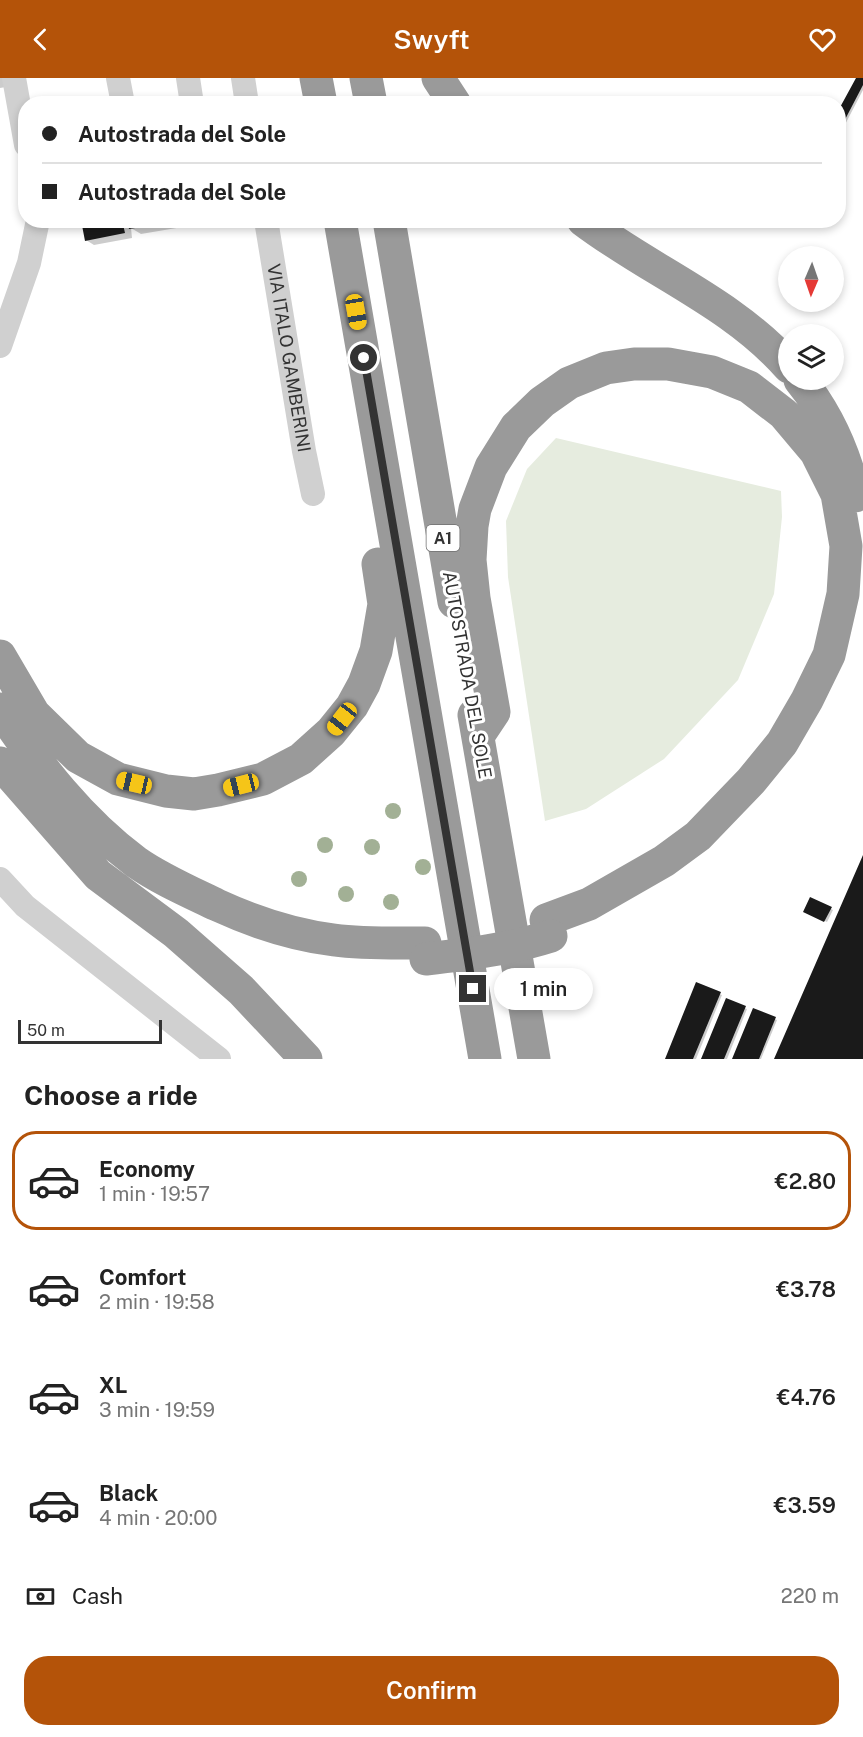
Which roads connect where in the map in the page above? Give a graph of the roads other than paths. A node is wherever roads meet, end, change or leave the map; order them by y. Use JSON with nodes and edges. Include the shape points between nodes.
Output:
{"nodes":[{"id":1,"x":14,"y":78,"type":"edge"},
{"id":2,"x":118,"y":78,"type":"edge"},
{"id":3,"x":188,"y":78,"type":"edge"},
{"id":4,"x":243,"y":78,"type":"edge"},
{"id":5,"x":316,"y":78,"type":"edge"},
{"id":6,"x":366,"y":78,"type":"edge"},
{"id":7,"x":438,"y":78,"type":"edge"},
{"id":8,"x":121,"y":96,"type":"edge"},
{"id":9,"x":191,"y":96,"type":"edge"},
{"id":10,"x":246,"y":96,"type":"edge"},
{"id":11,"x":319,"y":96,"type":"edge"},
{"id":12,"x":369,"y":96,"type":"edge"},
{"id":13,"x":450,"y":96,"type":"edge"},
{"id":14,"x":18,"y":100,"type":"edge"},
{"id":15,"x":36,"y":228,"type":"edge"},
{"id":16,"x":267,"y":228,"type":"edge"},
{"id":17,"x":341,"y":228,"type":"edge"},
{"id":18,"x":390,"y":228,"type":"edge"},
{"id":19,"x":595,"y":228,"type":"edge"},
{"id":20,"x":0,"y":346,"type":"edge"},
{"id":21,"x":778,"y":355,"type":"edge"},
{"id":22,"x":807,"y":390,"type":"edge"},
{"id":23,"x":383,"y":473,"type":"junction"},
{"id":24,"x":313,"y":494,"type":"dead end"},
{"id":25,"x":0,"y":656,"type":"edge"},
{"id":26,"x":0,"y":709,"type":"edge"},
{"id":27,"x":478,"y":736,"type":"junction"},
{"id":28,"x":0,"y":763,"type":"edge"},
{"id":29,"x":58,"y":831,"type":"junction"},
{"id":30,"x":0,"y":879,"type":"edge"},
{"id":31,"x":548,"y":928,"type":"junction"},
{"id":32,"x":426,"y":951,"type":"junction"},
{"id":33,"x":219,"y":1059,"type":"edge"},
{"id":34,"x":306,"y":1059,"type":"edge"},
{"id":35,"x":485,"y":1059,"type":"edge"},
{"id":36,"x":534,"y":1059,"type":"edge"}],
"edges":[{"from":1,"to":14,"type":"street"},
{"from":2,"to":8,"type":"street"},
{"from":3,"to":9,"type":"street"},
{"from":4,"to":10,"type":"street"},
{"from":5,"to":11,"type":"highway"},
{"from":6,"to":12,"type":"highway"},
{"from":7,"to":13,"type":"highway"},
{"from":15,"to":20,"type":"street","via":[[29,263]]},
{"from":16,"to":24,"type":"street","name":"VIA ITALO GAMBERINI"},
{"from":17,"to":23,"type":"highway"},
{"from":18,"to":27,"type":"highway","name":"AUTOSTRADA DEL SOLE","number":"A1"},
{"from":19,"to":21,"type":"highway","via":[[729,314]]},
{"from":22,"to":31,"type":"highway","via":[[840,447],[860,517],[858,600],[852,639],[819,716],[764,794],[710,848],[668,881],[586,924]]},
{"from":23,"to":25,"type":"highway","via":[[369,499],[384,604],[376,651],[364,684],[331,732],[301,759],[263,779],[194,794],[118,780],[78,757],[49,731],[34,714]]},
{"from":23,"to":35,"type":"highway"},
{"from":26,"to":32,"type":"highway","via":[[28,752],[98,829],[137,862],[166,879],[247,918],[291,932]]},
{"from":27,"to":31,"type":"highway","via":[[494,712],[471,569],[472,526],[491,466],[516,427],[568,383],[606,368],[634,364],[668,364],[712,372],[749,387],[784,414],[816,452],[837,494],[846,546],[843,594],[829,655],[782,743],[751,782],[698,836],[664,861]]},
{"from":27,"to":36,"type":"highway","name":"AUTOSTRADA DEL SOLE","number":"A1"},
{"from":28,"to":29,"type":"highway"},
{"from":29,"to":32,"type":"highway","via":[[154,895],[242,935],[284,948],[372,961]]},
{"from":29,"to":34,"type":"highway","via":[[98,875],[176,933],[241,990]]},
{"from":30,"to":33,"type":"street","via":[[25,906]]},
{"from":31,"to":32,"type":"highway","via":[[487,935]]}]}
